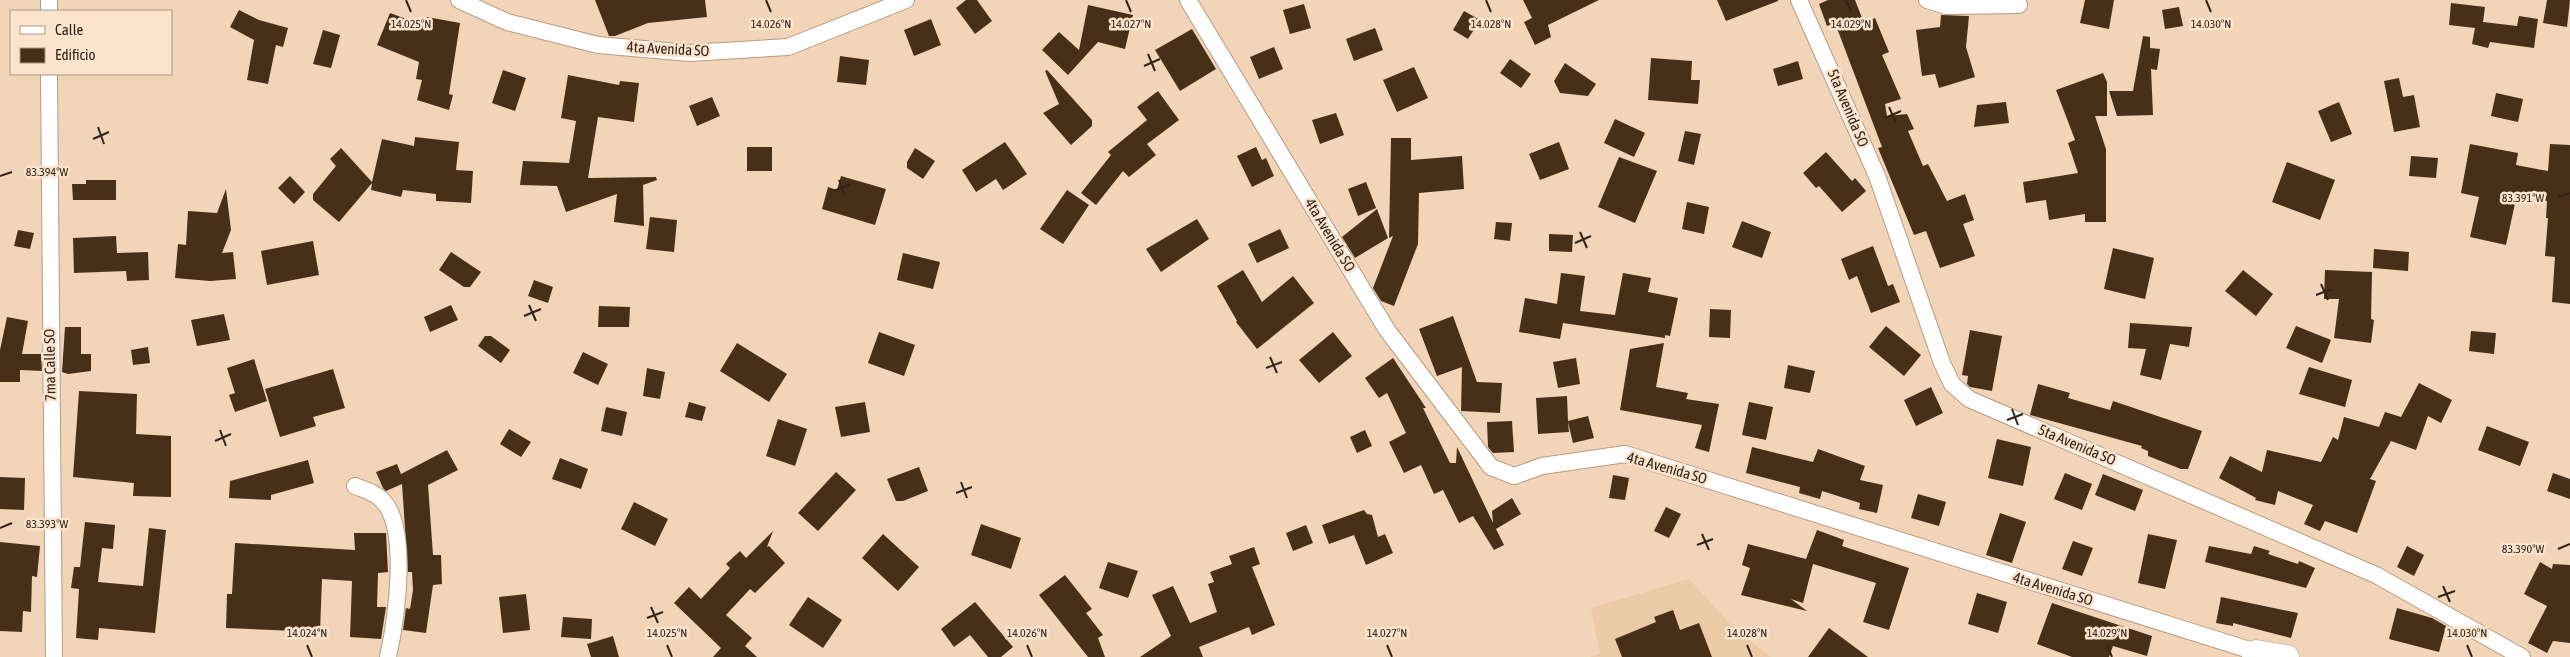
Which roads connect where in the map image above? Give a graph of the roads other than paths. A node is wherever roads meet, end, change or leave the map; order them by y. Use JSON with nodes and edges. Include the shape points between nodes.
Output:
{"nodes":[{"id":1,"x":459,"y":0,"type":"edge"},
{"id":2,"x":906,"y":0,"type":"edge"},
{"id":3,"x":1188,"y":0,"type":"edge"},
{"id":4,"x":1799,"y":0,"type":"edge"},
{"id":5,"x":1927,"y":0,"type":"edge"},
{"id":6,"x":2019,"y":5,"type":"dead end"},
{"id":7,"x":49,"y":75,"type":"edge"},
{"id":8,"x":355,"y":486,"type":"dead end"},
{"id":9,"x":2255,"y":654,"type":"edge"},
{"id":10,"x":54,"y":657,"type":"edge"},
{"id":11,"x":388,"y":657,"type":"edge"},
{"id":12,"x":2287,"y":657,"type":"edge"},
{"id":13,"x":2522,"y":657,"type":"edge"}],
"edges":[{"from":1,"to":2,"type":"street","name":"4ta Avenida SO","via":[[507,22],[598,45],[689,53],[788,47]]},
{"from":3,"to":9,"type":"street","name":"4ta Avenida SO","via":[[1387,330],[1491,467],[1514,476],[1542,466],[1625,454]]},
{"from":4,"to":13,"type":"street","name":"5ta Avenida SO","via":[[1877,176],[1952,384],[1969,398],[2376,575]]},
{"from":5,"to":6,"type":"street","via":[[1946,6]]},
{"from":7,"to":10,"type":"street","name":"7ma Calle SO"},
{"from":8,"to":11,"type":"street","via":[[373,492],[383,501],[392,515],[396,531],[398,594]]},
{"from":9,"to":12,"type":"street","name":"4ta Avenida SO"}]}
